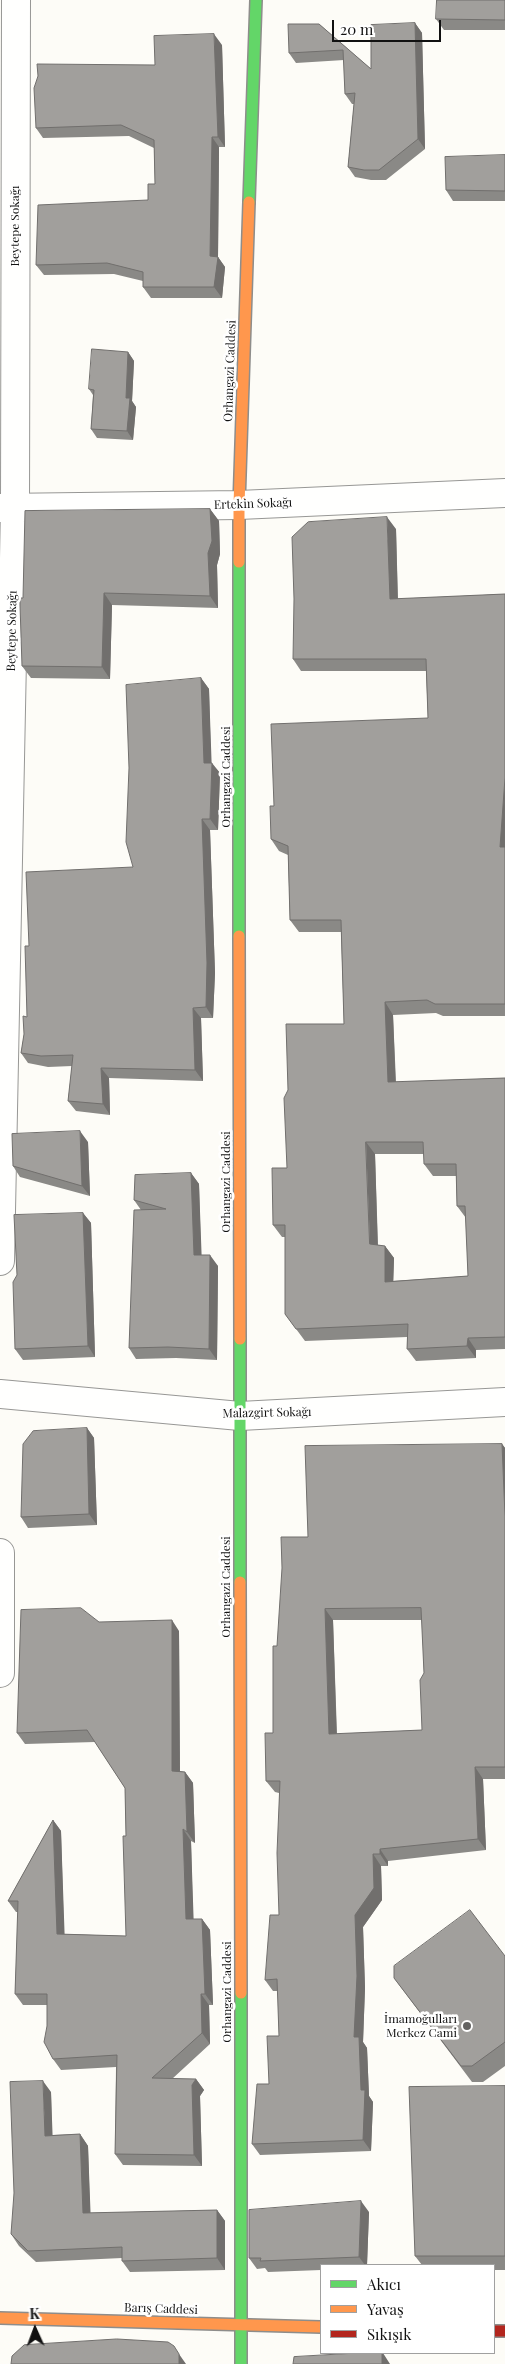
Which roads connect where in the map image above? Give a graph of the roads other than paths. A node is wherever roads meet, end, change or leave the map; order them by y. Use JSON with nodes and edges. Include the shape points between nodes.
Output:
{"nodes":[{"id":1,"x":16,"y":0,"type":"edge"},
{"id":2,"x":256,"y":0,"type":"edge"},
{"id":3,"x":505,"y":493,"type":"edge"},
{"id":4,"x":239,"y":505,"type":"junction"},
{"id":5,"x":7,"y":508,"type":"edge"},
{"id":6,"x":0,"y":1262,"type":"edge"},
{"id":7,"x":0,"y":1394,"type":"edge"},
{"id":8,"x":505,"y":1402,"type":"edge"},
{"id":9,"x":240,"y":1416,"type":"junction"},
{"id":10,"x":0,"y":1553,"type":"edge"},
{"id":11,"x":0,"y":1673,"type":"edge"},
{"id":12,"x":0,"y":2318,"type":"edge"},
{"id":13,"x":241,"y":2326,"type":"junction"},
{"id":14,"x":320,"y":2327,"type":"edge"},
{"id":15,"x":241,"y":2364,"type":"edge"}],
"edges":[{"from":1,"to":5,"type":"street","name":"Beytepe Sokağı"},
{"from":2,"to":4,"type":"street","name":"Orhangazi Caddesi"},
{"from":3,"to":4,"type":"street","name":"Ertekin Sokağı"},
{"from":4,"to":5,"type":"street","name":"Ertekin Sokağı"},
{"from":4,"to":9,"type":"street","name":"Orhangazi Caddesi"},
{"from":5,"to":6,"type":"street","name":"Beytepe Sokağı"},
{"from":7,"to":9,"type":"street","name":"Malazgirt Sokağı"},
{"from":8,"to":9,"type":"street","name":"Malazgirt Sokağı"},
{"from":9,"to":13,"type":"street","name":"Orhangazi Caddesi"},
{"from":10,"to":11,"type":"street"},
{"from":12,"to":13,"type":"street","name":"Barış Caddesi"},
{"from":13,"to":14,"type":"street","name":"Barış Caddesi"},
{"from":13,"to":15,"type":"street","name":"Orhangazi Caddesi"}]}
